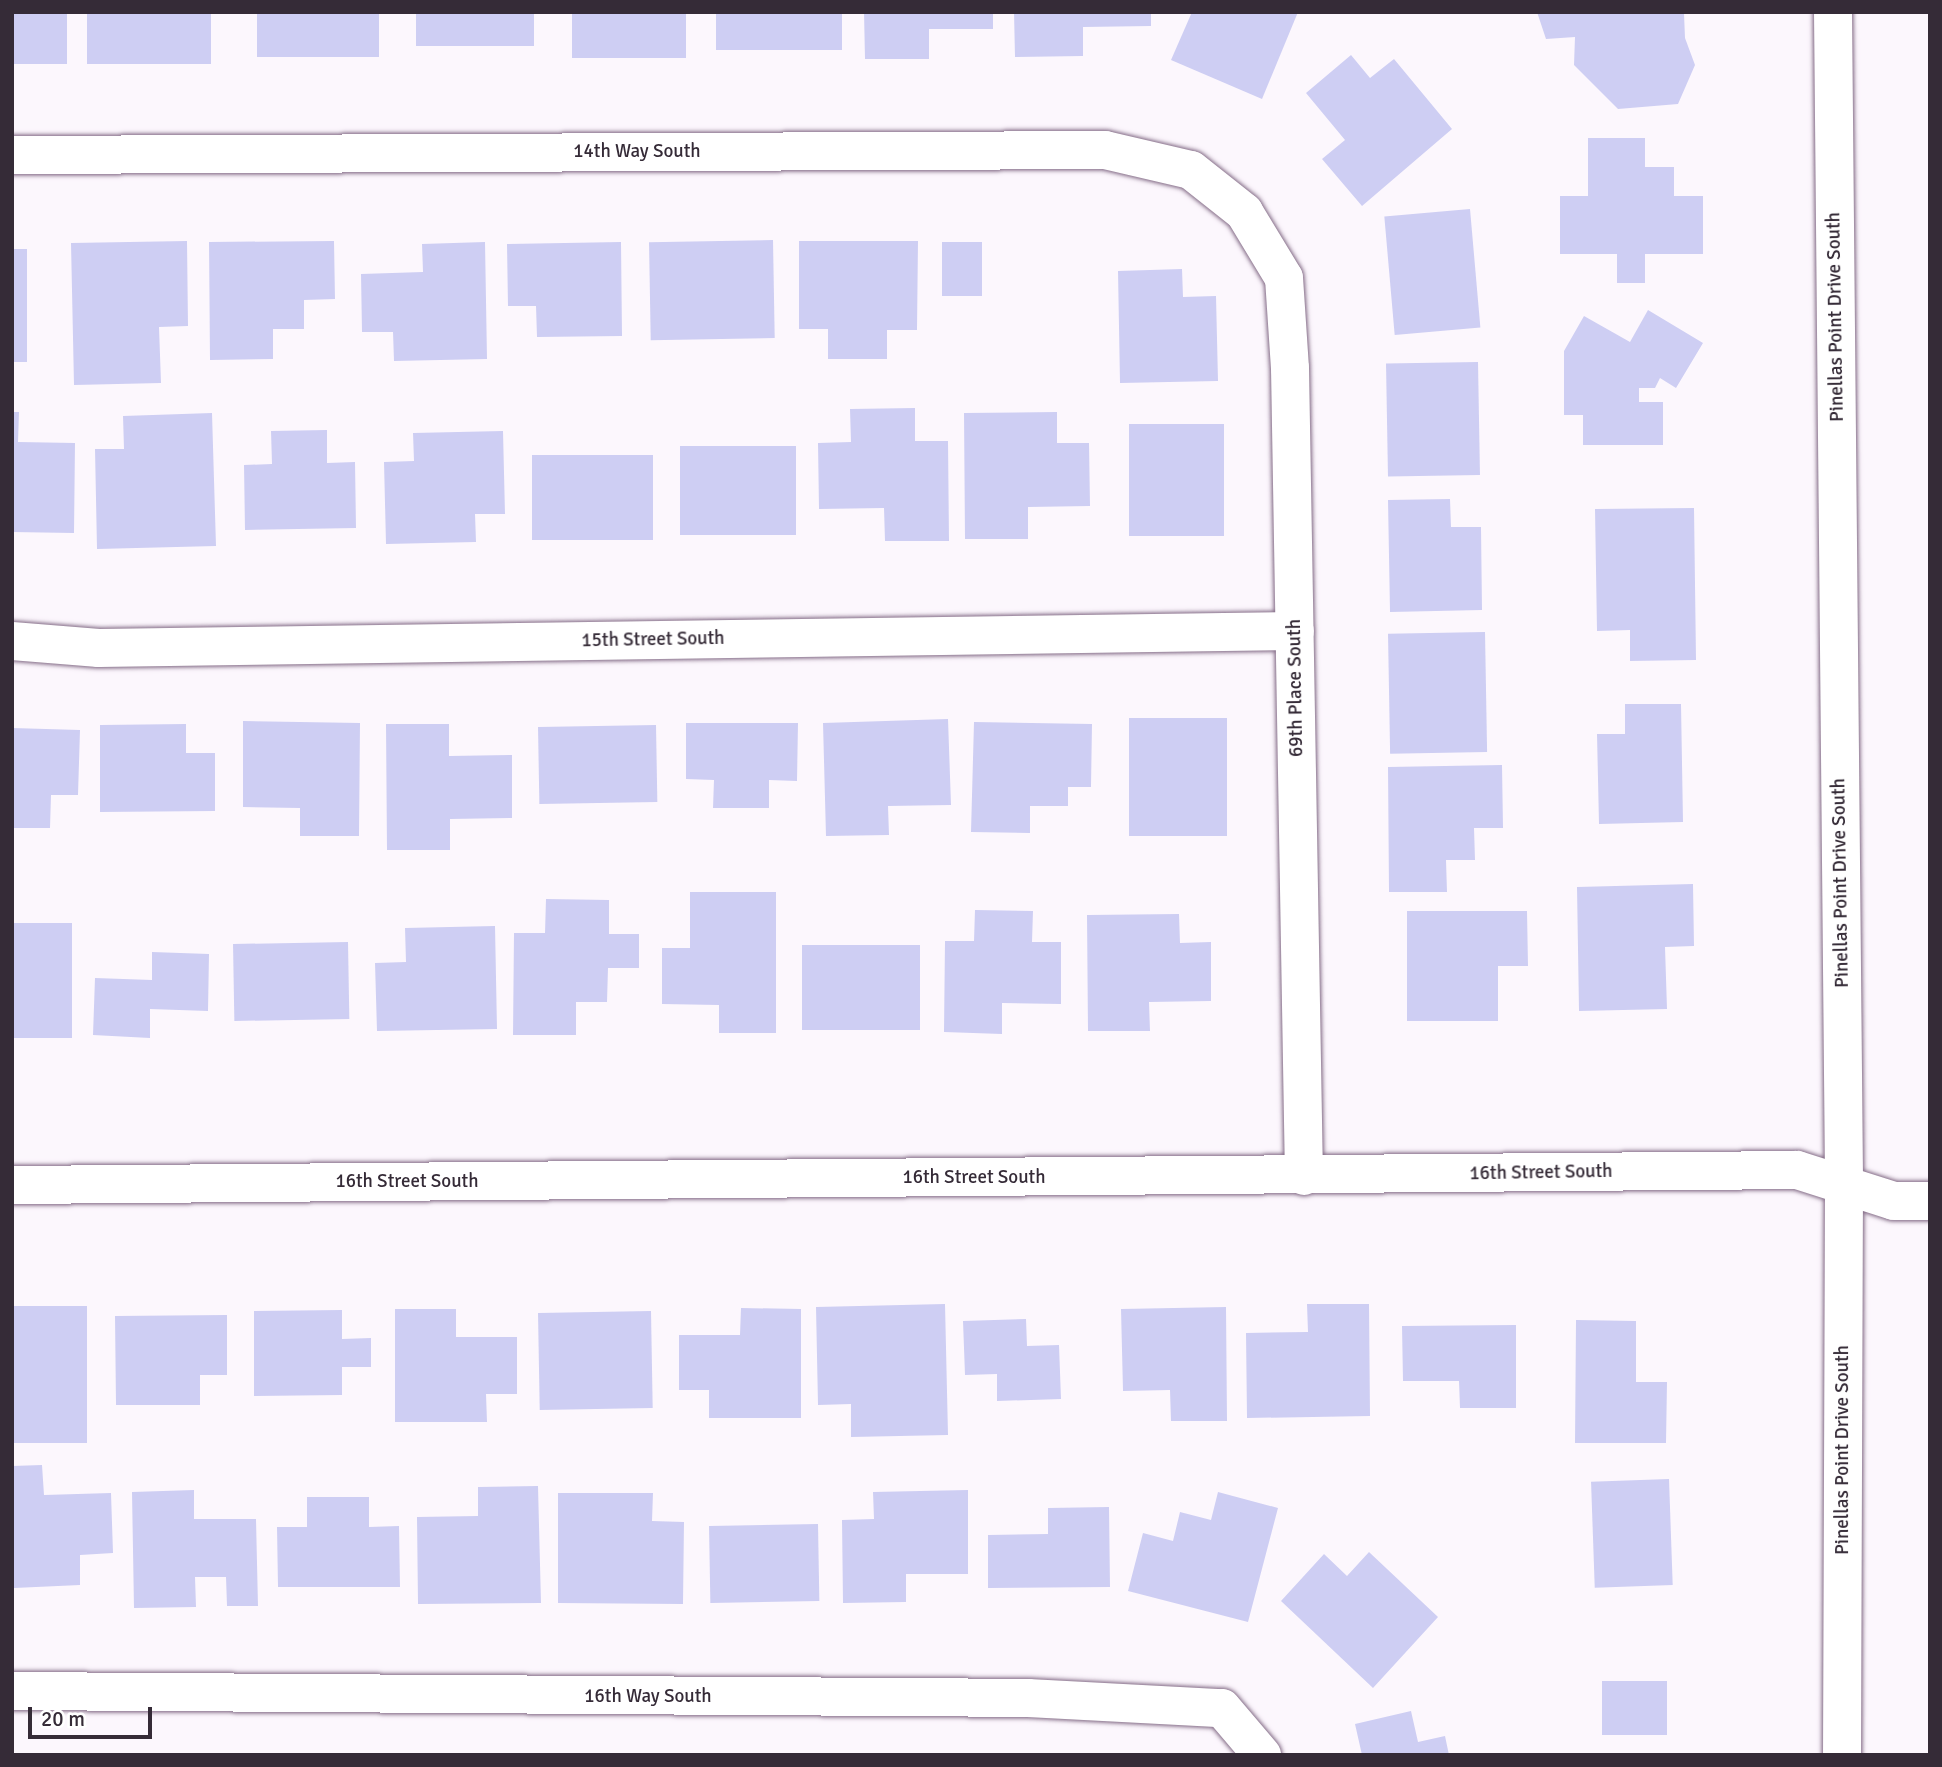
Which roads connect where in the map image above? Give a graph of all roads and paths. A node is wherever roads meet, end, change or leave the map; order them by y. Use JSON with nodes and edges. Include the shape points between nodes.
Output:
{"nodes":[{"id":1,"x":1833,"y":12,"type":"edge"},
{"id":2,"x":12,"y":155,"type":"edge"},
{"id":3,"x":1244,"y":212,"type":"joint"},
{"id":4,"x":1294,"y":631,"type":"junction"},
{"id":5,"x":12,"y":640,"type":"edge"},
{"id":6,"x":1304,"y":1176,"type":"junction"},
{"id":7,"x":12,"y":1185,"type":"edge"},
{"id":8,"x":1844,"y":1185,"type":"junction"},
{"id":9,"x":1930,"y":1201,"type":"edge"},
{"id":10,"x":12,"y":1691,"type":"edge"},
{"id":11,"x":1262,"y":1755,"type":"edge"},
{"id":12,"x":1842,"y":1755,"type":"edge"}],
"edges":[{"from":1,"to":8,"type":"street","name":"Pinellas Point Drive South"},
{"from":2,"to":3,"type":"street","name":"14th Way South","via":[[1105,150],[1191,170]]},
{"from":3,"to":4,"type":"street","name":"69th Place South","via":[[1284,278]]},
{"from":4,"to":5,"type":"street","name":"15th Street South","via":[[99,648]]},
{"from":4,"to":6,"type":"street","name":"69th Place South"},
{"from":6,"to":7,"type":"street","name":"16th Street South"},
{"from":6,"to":8,"type":"street","name":"16th Street South","via":[[1797,1170]]},
{"from":8,"to":9,"type":"street","name":"16th Street South","via":[[1895,1201]]},
{"from":8,"to":12,"type":"street","name":"Pinellas Point Drive South"},
{"from":10,"to":11,"type":"street","name":"16th Way South","via":[[1028,1698],[1222,1708]]}]}
